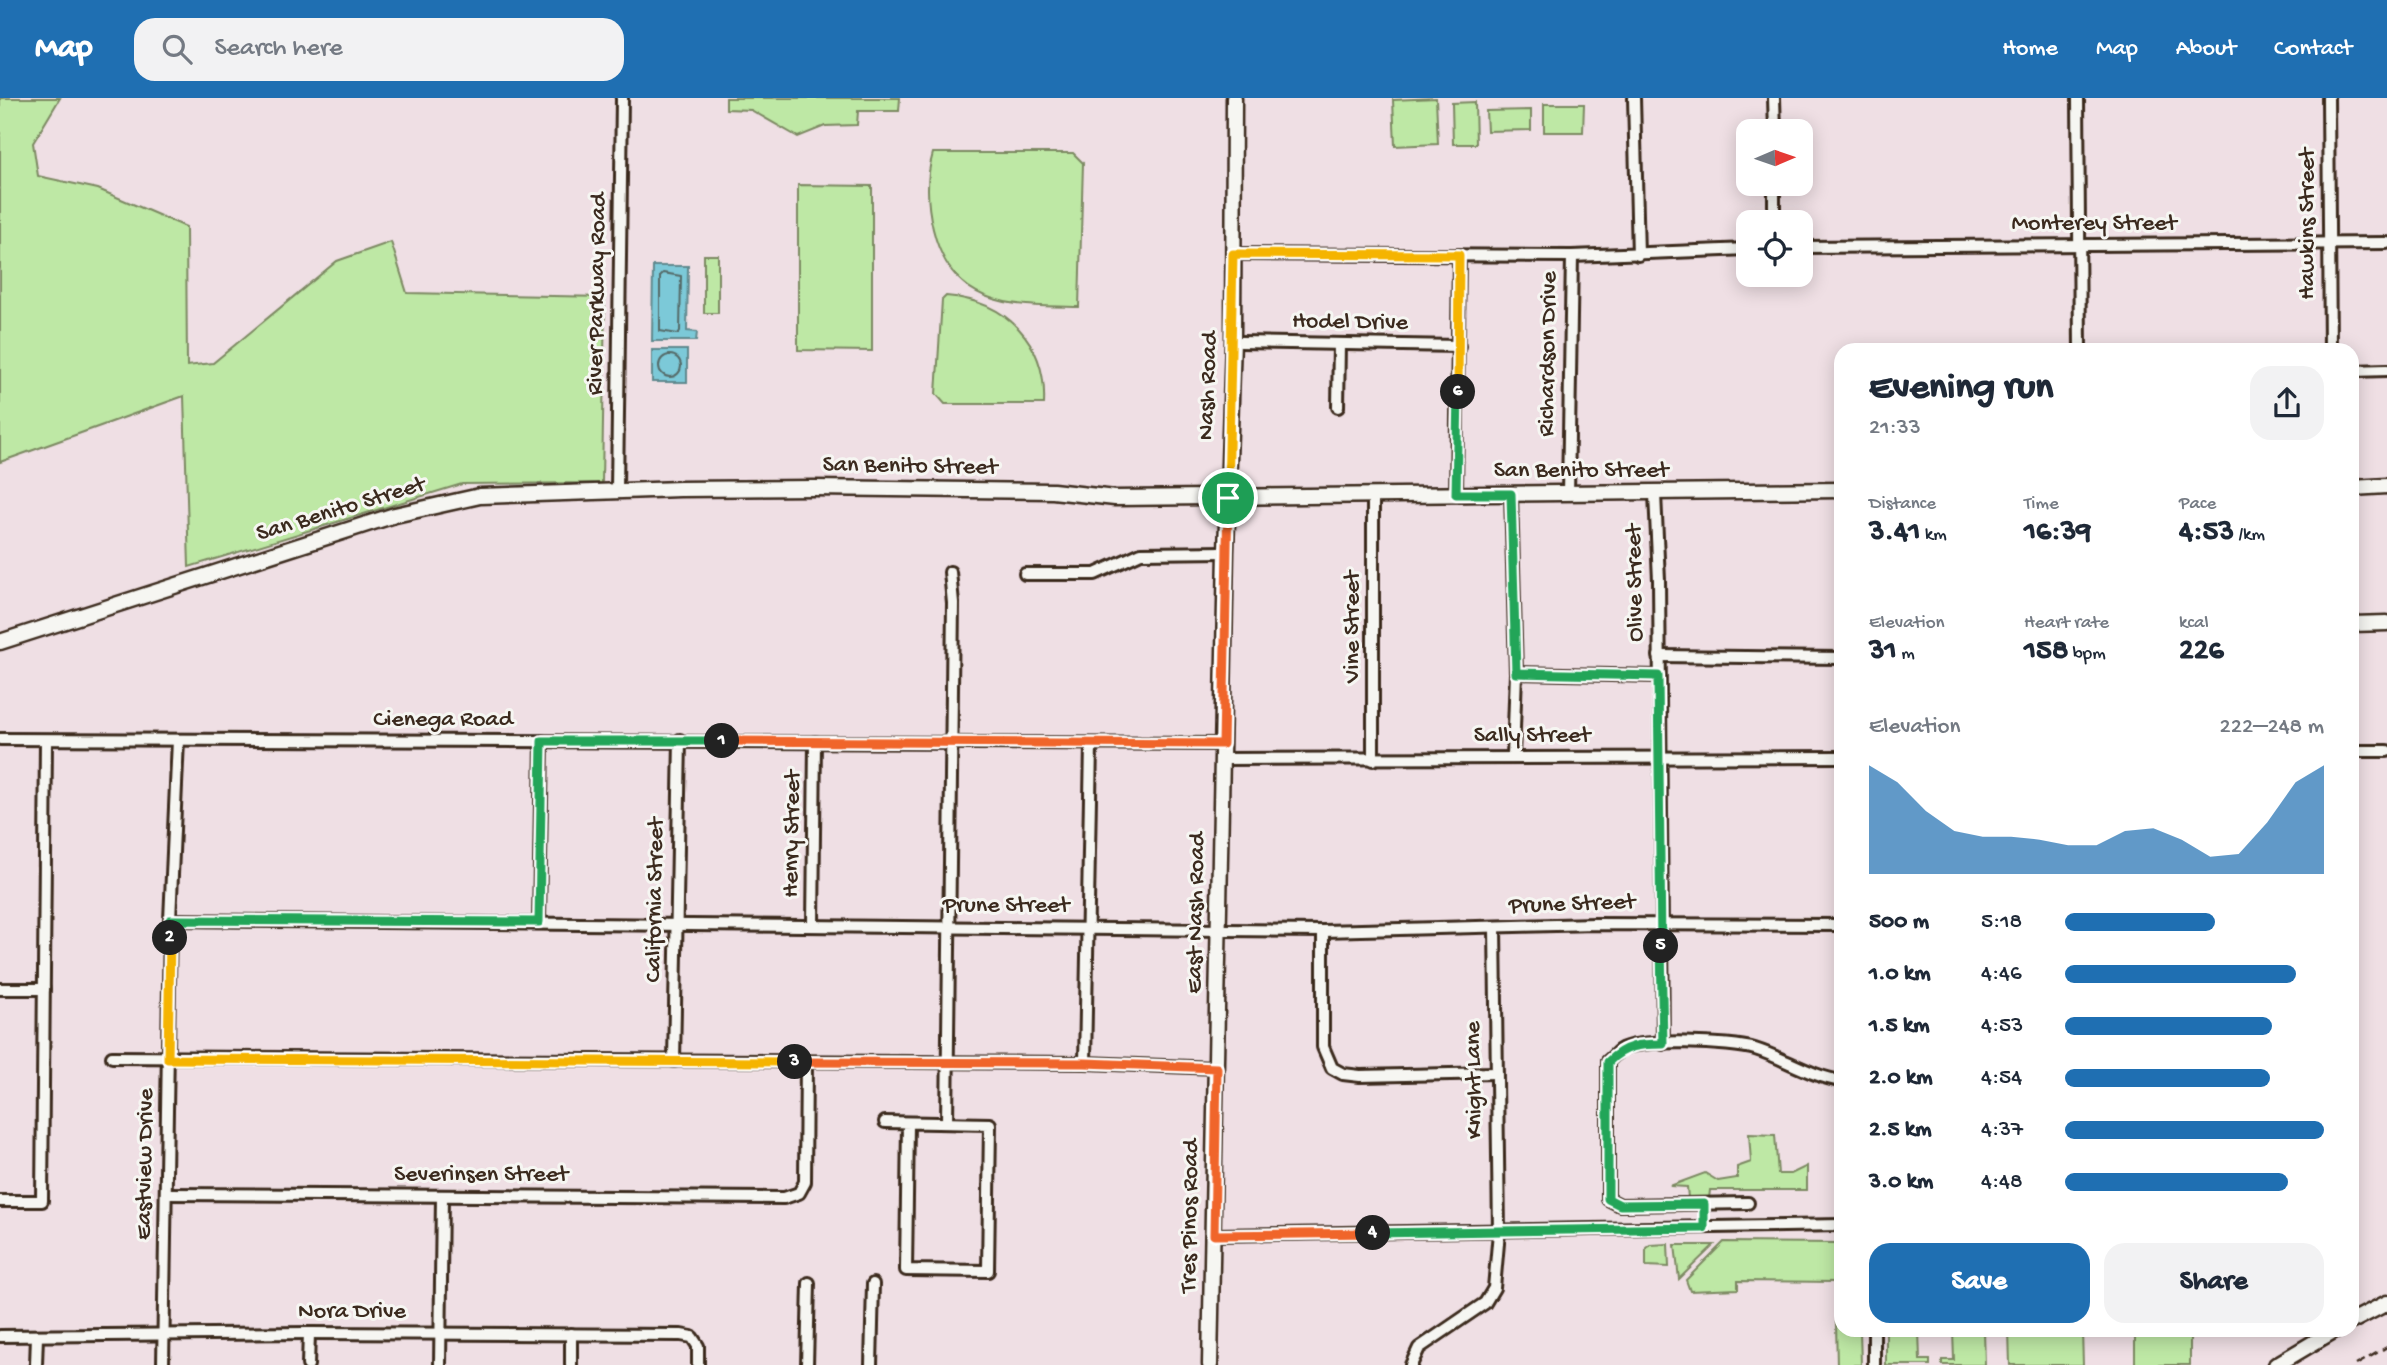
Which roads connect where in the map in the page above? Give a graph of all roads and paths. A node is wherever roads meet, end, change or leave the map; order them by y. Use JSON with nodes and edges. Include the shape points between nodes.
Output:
{"nodes":[{"id":1,"x":622,"y":98,"type":"edge"},
{"id":2,"x":1234,"y":98,"type":"edge"},
{"id":3,"x":1634,"y":98,"type":"edge"},
{"id":4,"x":1774,"y":98,"type":"edge"},
{"id":5,"x":2078,"y":98,"type":"edge"},
{"id":6,"x":2328,"y":98,"type":"edge"},
{"id":7,"x":1775,"y":119,"type":"edge"},
{"id":8,"x":2329,"y":243,"type":"junction"},
{"id":9,"x":2387,"y":243,"type":"edge"},
{"id":10,"x":2079,"y":244,"type":"junction"},
{"id":11,"x":1813,"y":247,"type":"edge"},
{"id":12,"x":1736,"y":250,"type":"edge"},
{"id":13,"x":1233,"y":254,"type":"junction"},
{"id":14,"x":1459,"y":255,"type":"junction"},
{"id":15,"x":1638,"y":255,"type":"junction"},
{"id":16,"x":1572,"y":256,"type":"junction"},
{"id":17,"x":1241,"y":342,"type":"dead end"},
{"id":18,"x":2080,"y":343,"type":"edge"},
{"id":19,"x":2330,"y":343,"type":"edge"},
{"id":20,"x":1339,"y":344,"type":"junction"},
{"id":21,"x":1459,"y":346,"type":"junction"},
{"id":22,"x":2387,"y":370,"type":"edge"},
{"id":23,"x":2359,"y":371,"type":"edge"},
{"id":24,"x":1338,"y":407,"type":"dead end"},
{"id":25,"x":2387,"y":486,"type":"edge"},
{"id":26,"x":2359,"y":488,"type":"edge"},
{"id":27,"x":617,"y":491,"type":"junction"},
{"id":28,"x":1834,"y":491,"type":"edge"},
{"id":29,"x":1456,"y":494,"type":"junction"},
{"id":30,"x":1511,"y":494,"type":"junction"},
{"id":31,"x":1569,"y":494,"type":"junction"},
{"id":32,"x":1655,"y":494,"type":"junction"},
{"id":33,"x":1373,"y":495,"type":"junction"},
{"id":34,"x":1228,"y":498,"type":"junction"},
{"id":35,"x":1226,"y":552,"type":"junction"},
{"id":36,"x":950,"y":572,"type":"dead end"},
{"id":37,"x":1025,"y":574,"type":"dead end"},
{"id":38,"x":2359,"y":624,"type":"edge"},
{"id":39,"x":2387,"y":624,"type":"edge"},
{"id":40,"x":0,"y":642,"type":"edge"},
{"id":41,"x":1659,"y":656,"type":"junction"},
{"id":42,"x":1834,"y":658,"type":"edge"},
{"id":43,"x":1516,"y":673,"type":"junction"},
{"id":44,"x":1658,"y":676,"type":"junction"},
{"id":45,"x":0,"y":739,"type":"edge"},
{"id":46,"x":178,"y":740,"type":"junction"},
{"id":47,"x":680,"y":740,"type":"junction"},
{"id":48,"x":46,"y":741,"type":"junction"},
{"id":49,"x":542,"y":741,"type":"junction"},
{"id":50,"x":816,"y":742,"type":"junction"},
{"id":51,"x":951,"y":744,"type":"junction"},
{"id":52,"x":1091,"y":745,"type":"junction"},
{"id":53,"x":2359,"y":751,"type":"edge"},
{"id":54,"x":2387,"y":751,"type":"edge"},
{"id":55,"x":1223,"y":752,"type":"junction"},
{"id":56,"x":1513,"y":756,"type":"junction"},
{"id":57,"x":1661,"y":757,"type":"junction"},
{"id":58,"x":1834,"y":757,"type":"edge"},
{"id":59,"x":1373,"y":760,"type":"junction"},
{"id":60,"x":170,"y":920,"type":"junction"},
{"id":61,"x":539,"y":922,"type":"junction"},
{"id":62,"x":1661,"y":923,"type":"junction"},
{"id":63,"x":678,"y":924,"type":"junction"},
{"id":64,"x":813,"y":925,"type":"junction"},
{"id":65,"x":1834,"y":925,"type":"edge"},
{"id":66,"x":949,"y":927,"type":"junction"},
{"id":67,"x":1088,"y":928,"type":"junction"},
{"id":68,"x":1220,"y":928,"type":"junction"},
{"id":69,"x":1495,"y":928,"type":"junction"},
{"id":70,"x":1323,"y":931,"type":"junction"},
{"id":71,"x":0,"y":989,"type":"edge"},
{"id":72,"x":44,"y":989,"type":"junction"},
{"id":73,"x":1663,"y":1044,"type":"junction"},
{"id":74,"x":112,"y":1057,"type":"dead end"},
{"id":75,"x":168,"y":1059,"type":"junction"},
{"id":76,"x":674,"y":1061,"type":"junction"},
{"id":77,"x":806,"y":1062,"type":"junction"},
{"id":78,"x":947,"y":1063,"type":"junction"},
{"id":79,"x":1085,"y":1063,"type":"junction"},
{"id":80,"x":1217,"y":1068,"type":"junction"},
{"id":81,"x":1495,"y":1073,"type":"junction"},
{"id":82,"x":1834,"y":1079,"type":"edge"},
{"id":83,"x":885,"y":1122,"type":"dead end"},
{"id":84,"x":908,"y":1122,"type":"junction"},
{"id":85,"x":947,"y":1123,"type":"junction"},
{"id":86,"x":168,"y":1194,"type":"junction"},
{"id":87,"x":442,"y":1196,"type":"junction"},
{"id":88,"x":0,"y":1201,"type":"edge"},
{"id":89,"x":1748,"y":1203,"type":"dead end"},
{"id":90,"x":1704,"y":1204,"type":"junction"},
{"id":91,"x":1834,"y":1226,"type":"edge"},
{"id":92,"x":1704,"y":1228,"type":"junction"},
{"id":93,"x":1499,"y":1232,"type":"junction"},
{"id":94,"x":1214,"y":1235,"type":"junction"},
{"id":95,"x":809,"y":1283,"type":"dead end"},
{"id":96,"x":873,"y":1284,"type":"dead end"},
{"id":97,"x":2387,"y":1303,"type":"edge"},
{"id":98,"x":2359,"y":1317,"type":"edge"},
{"id":99,"x":309,"y":1333,"type":"junction"},
{"id":100,"x":440,"y":1333,"type":"junction"},
{"id":101,"x":571,"y":1334,"type":"junction"},
{"id":102,"x":0,"y":1336,"type":"edge"},
{"id":103,"x":37,"y":1336,"type":"junction"},
{"id":104,"x":164,"y":1336,"type":"junction"},
{"id":105,"x":1874,"y":1337,"type":"edge"},
{"id":106,"x":2323,"y":1337,"type":"edge"},
{"id":107,"x":36,"y":1365,"type":"edge"},
{"id":108,"x":163,"y":1365,"type":"edge"},
{"id":109,"x":308,"y":1365,"type":"edge"},
{"id":110,"x":440,"y":1365,"type":"edge"},
{"id":111,"x":571,"y":1365,"type":"edge"},
{"id":112,"x":698,"y":1365,"type":"edge"},
{"id":113,"x":807,"y":1365,"type":"edge"},
{"id":114,"x":871,"y":1365,"type":"edge"},
{"id":115,"x":1210,"y":1365,"type":"edge"},
{"id":116,"x":1411,"y":1365,"type":"edge"},
{"id":117,"x":1874,"y":1365,"type":"edge"},
{"id":118,"x":2276,"y":1365,"type":"edge"}],
"edges":[{"from":1,"to":27,"type":"street","name":"River Parkway Road"},
{"from":2,"to":13,"type":"street","name":"Nash Road"},
{"from":3,"to":15,"type":"street"},
{"from":4,"to":7,"type":"street"},
{"from":5,"to":10,"type":"street"},
{"from":6,"to":8,"type":"street","name":"Hawkins Street"},
{"from":8,"to":9,"type":"street","name":"Monterey Street"},
{"from":8,"to":10,"type":"street","name":"Monterey Street"},
{"from":8,"to":19,"type":"street","name":"Hawkins Street"},
{"from":10,"to":11,"type":"street","name":"Monterey Street"},
{"from":10,"to":18,"type":"street"},
{"from":12,"to":15,"type":"street"},
{"from":13,"to":14,"type":"street"},
{"from":13,"to":34,"type":"street","name":"Nash Road"},
{"from":14,"to":16,"type":"street"},
{"from":14,"to":21,"type":"street"},
{"from":15,"to":16,"type":"street"},
{"from":16,"to":31,"type":"street","name":"Richardson Drive"},
{"from":17,"to":20,"type":"street","name":"Hodel Drive"},
{"from":20,"to":21,"type":"street","name":"Hodel Drive"},
{"from":20,"to":24,"type":"street"},
{"from":21,"to":29,"type":"street"},
{"from":22,"to":23,"type":"street"},
{"from":25,"to":26,"type":"street"},
{"from":27,"to":34,"type":"street","name":"San Benito Street","via":[[814,488]]},
{"from":27,"to":40,"type":"street","name":"San Benito Street","via":[[480,496],[413,510]]},
{"from":28,"to":32,"type":"street","name":"San Benito Street"},
{"from":29,"to":30,"type":"street","name":"San Benito Street"},
{"from":29,"to":33,"type":"street","name":"San Benito Street"},
{"from":30,"to":31,"type":"street","name":"San Benito Street"},
{"from":30,"to":43,"type":"street"},
{"from":31,"to":32,"type":"street","name":"San Benito Street"},
{"from":32,"to":41,"type":"street","name":"Olive Street"},
{"from":33,"to":34,"type":"street","name":"San Benito Street"},
{"from":33,"to":59,"type":"street","name":"Vine Street"},
{"from":34,"to":35,"type":"street","name":"Nash Road"},
{"from":35,"to":37,"type":"street","via":[[1141,554],[1101,573]]},
{"from":35,"to":55,"type":"street","name":"Nash Road"},
{"from":36,"to":51,"type":"street"},
{"from":38,"to":39,"type":"street"},
{"from":41,"to":42,"type":"street"},
{"from":41,"to":44,"type":"street","name":"Olive Street"},
{"from":43,"to":44,"type":"street"},
{"from":43,"to":56,"type":"street"},
{"from":44,"to":57,"type":"street","name":"Olive Street"},
{"from":45,"to":48,"type":"street","name":"Cienega Road"},
{"from":46,"to":48,"type":"street","name":"Cienega Road"},
{"from":46,"to":49,"type":"street","name":"Cienega Road"},
{"from":46,"to":60,"type":"street","name":"Eastview Drive"},
{"from":47,"to":49,"type":"street","name":"Cienega Road"},
{"from":47,"to":50,"type":"street","name":"Cienega Road"},
{"from":47,"to":63,"type":"street","name":"California Street"},
{"from":48,"to":72,"type":"street"},
{"from":49,"to":61,"type":"street"},
{"from":50,"to":51,"type":"street","name":"Cienega Road"},
{"from":50,"to":64,"type":"street","name":"Henry Street"},
{"from":51,"to":52,"type":"street","name":"Cienega Road"},
{"from":51,"to":66,"type":"street"},
{"from":52,"to":55,"type":"street","name":"Cienega Road"},
{"from":52,"to":67,"type":"street"},
{"from":53,"to":54,"type":"street"},
{"from":55,"to":59,"type":"street","name":"Sally Street"},
{"from":55,"to":68,"type":"street","name":"East Nash Road"},
{"from":56,"to":57,"type":"street","name":"Sally Street"},
{"from":56,"to":59,"type":"street","name":"Sally Street"},
{"from":57,"to":58,"type":"street","name":"Sally Street"},
{"from":57,"to":62,"type":"street","name":"Olive Street"},
{"from":60,"to":61,"type":"street","name":"Prune Street"},
{"from":60,"to":75,"type":"street","name":"Eastview Drive"},
{"from":61,"to":63,"type":"street","name":"Prune Street"},
{"from":62,"to":65,"type":"street","name":"Prune Street"},
{"from":62,"to":69,"type":"street","name":"Prune Street"},
{"from":62,"to":73,"type":"street","name":"Olive Street"},
{"from":63,"to":64,"type":"street","name":"Prune Street"},
{"from":63,"to":76,"type":"street","name":"California Street"},
{"from":64,"to":66,"type":"street","name":"Prune Street"},
{"from":66,"to":67,"type":"street","name":"Prune Street"},
{"from":66,"to":78,"type":"street"},
{"from":67,"to":68,"type":"street","name":"Prune Street"},
{"from":67,"to":79,"type":"street"},
{"from":68,"to":70,"type":"street","name":"Prune Street"},
{"from":68,"to":80,"type":"street","name":"East Nash Road"},
{"from":69,"to":70,"type":"street","name":"Prune Street"},
{"from":69,"to":81,"type":"street","name":"Knight Lane"},
{"from":70,"to":81,"type":"street","via":[[1323,1035],[1332,1068],[1360,1076]]},
{"from":71,"to":72,"type":"street"},
{"from":72,"to":88,"type":"street","via":[[42,1201]]},
{"from":73,"to":82,"type":"street","via":[[1751,1048]]},
{"from":73,"to":90,"type":"street","via":[[1620,1049],[1608,1062],[1608,1199],[1620,1205]]},
{"from":74,"to":75,"type":"street"},
{"from":75,"to":76,"type":"street"},
{"from":75,"to":86,"type":"street","name":"Eastview Drive"},
{"from":76,"to":77,"type":"street"},
{"from":77,"to":78,"type":"street"},
{"from":77,"to":87,"type":"street","name":"Severinsen Street","via":[[805,1182],[794,1196]]},
{"from":78,"to":79,"type":"street"},
{"from":78,"to":85,"type":"street"},
{"from":79,"to":80,"type":"street"},
{"from":80,"to":94,"type":"street","name":"Tres Pinos Road"},
{"from":81,"to":93,"type":"street","name":"Knight Lane"},
{"from":83,"to":84,"type":"street"},
{"from":84,"to":85,"type":"street"},
{"from":84,"to":85,"type":"street","via":[[906,1270],[988,1271],[990,1124]]},
{"from":86,"to":87,"type":"street","name":"Severinsen Street"},
{"from":86,"to":104,"type":"street","name":"Eastview Drive"},
{"from":87,"to":100,"type":"street"},
{"from":89,"to":90,"type":"street"},
{"from":90,"to":92,"type":"street"},
{"from":91,"to":92,"type":"street"},
{"from":92,"to":93,"type":"street"},
{"from":93,"to":94,"type":"street"},
{"from":93,"to":116,"type":"street","name":"Knight Lane","via":[[1490,1297],[1419,1348]]},
{"from":94,"to":115,"type":"street","name":"Tres Pinos Road"},
{"from":95,"to":113,"type":"street"},
{"from":96,"to":114,"type":"street"},
{"from":97,"to":98,"type":"street"},
{"from":99,"to":100,"type":"street","name":"Nora Drive"},
{"from":99,"to":104,"type":"street","name":"Nora Drive"},
{"from":99,"to":109,"type":"street"},
{"from":100,"to":101,"type":"street","name":"Nora Drive"},
{"from":100,"to":110,"type":"street"},
{"from":101,"to":111,"type":"street"},
{"from":101,"to":112,"type":"street","name":"Nora Drive","via":[[687,1335],[698,1346]]},
{"from":102,"to":103,"type":"street","name":"Nora Drive"},
{"from":103,"to":104,"type":"street","name":"Nora Drive"},
{"from":103,"to":107,"type":"street"},
{"from":104,"to":108,"type":"street","name":"Eastview Drive"},
{"from":105,"to":117,"type":"street"},
{"from":106,"to":118,"type":"street"}]}
